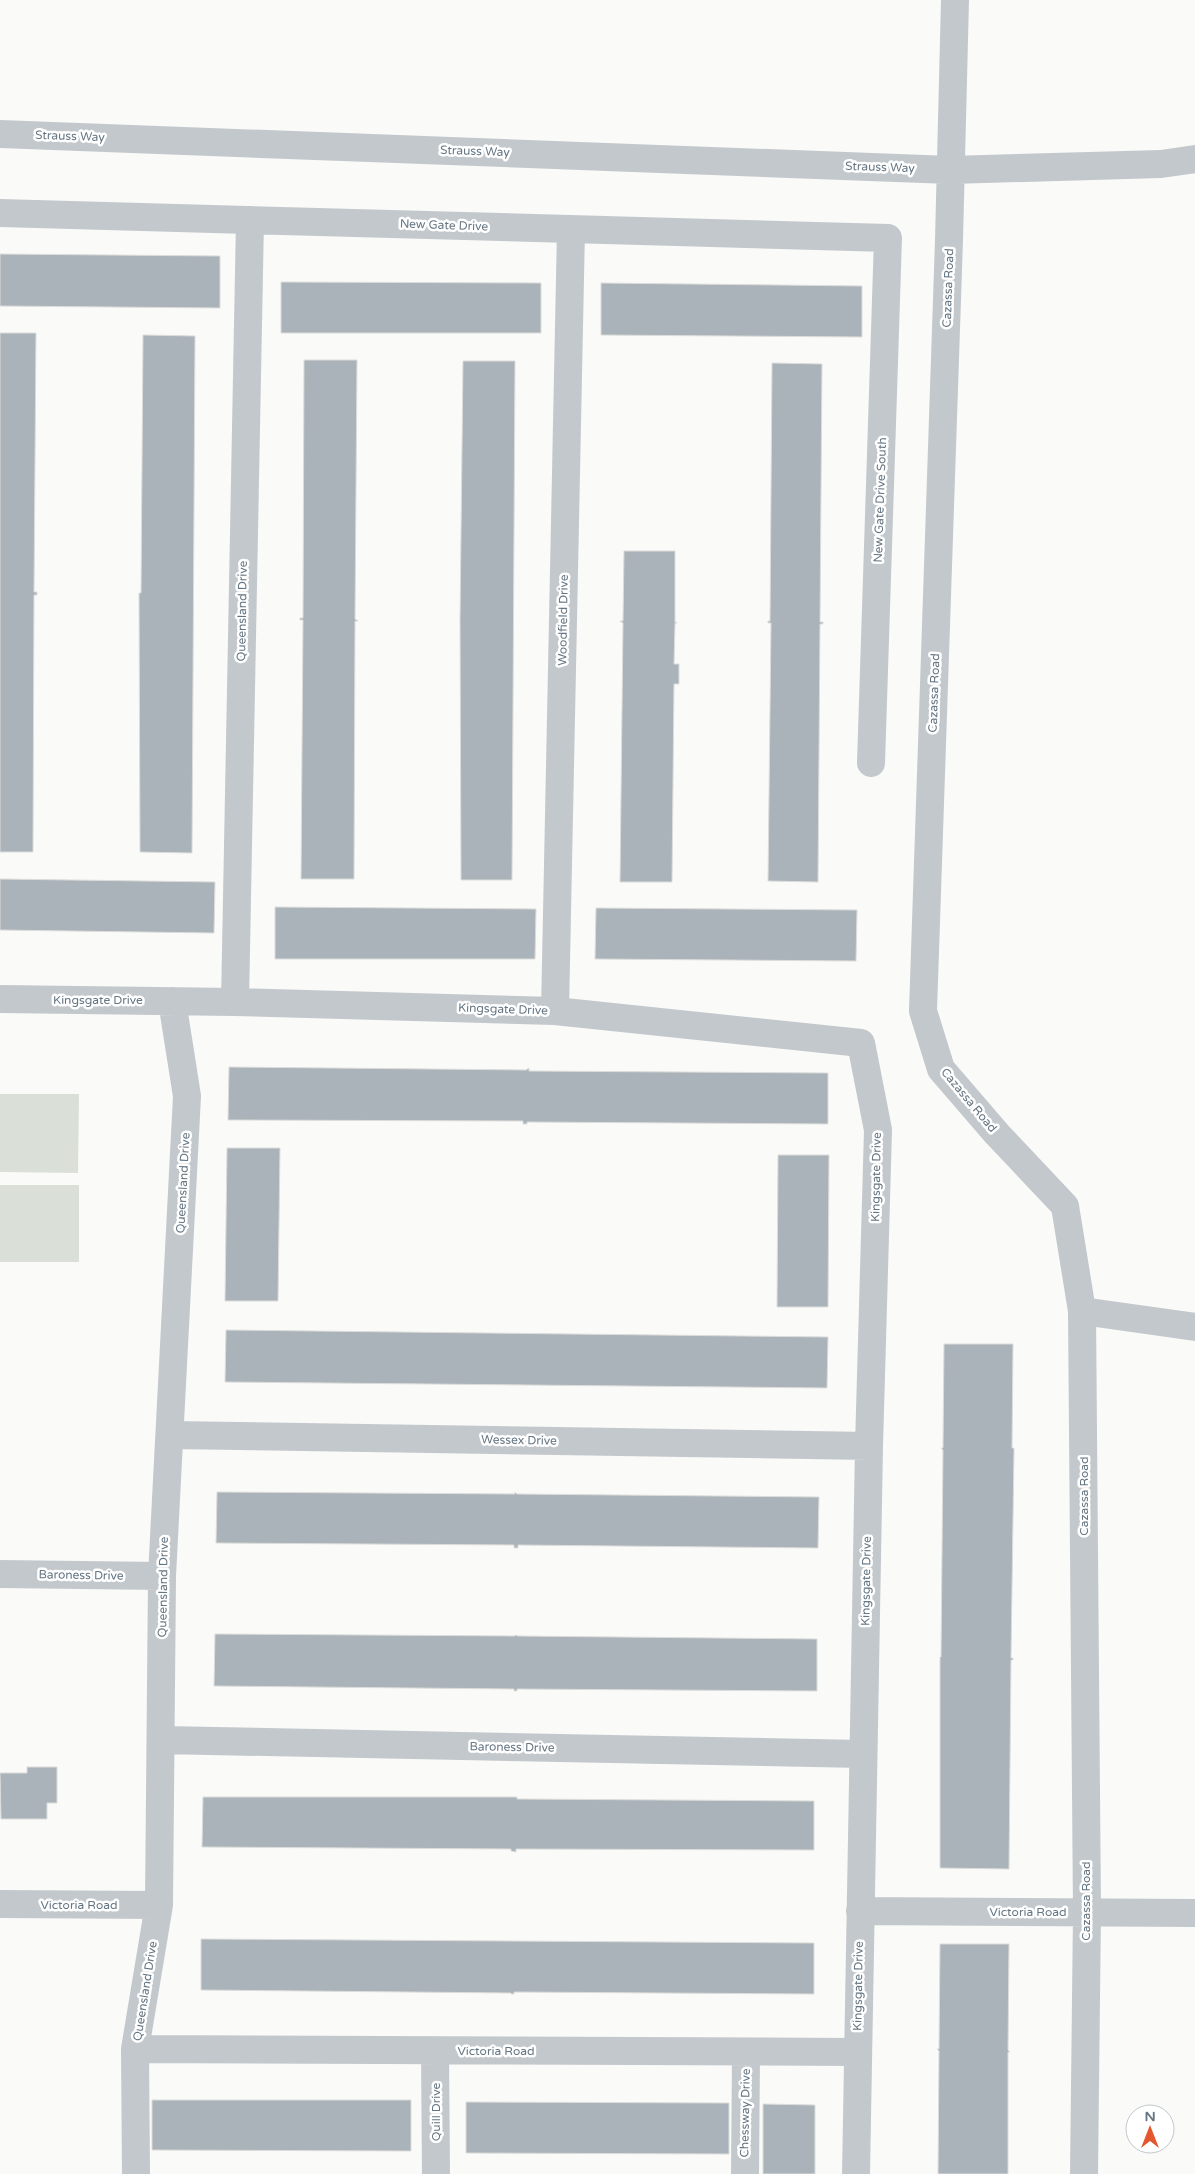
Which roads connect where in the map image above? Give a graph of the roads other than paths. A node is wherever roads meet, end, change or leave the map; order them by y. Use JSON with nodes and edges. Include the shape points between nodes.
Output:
{"nodes":[{"id":1,"x":955,"y":0,"type":"edge"},
{"id":2,"x":0,"y":134,"type":"edge"},
{"id":3,"x":1195,"y":159,"type":"edge"},
{"id":4,"x":950,"y":170,"type":"junction"},
{"id":5,"x":0,"y":213,"type":"edge"},
{"id":6,"x":250,"y":220,"type":"junction"},
{"id":7,"x":571,"y":229,"type":"junction"},
{"id":8,"x":888,"y":238,"type":"joint"},
{"id":9,"x":871,"y":763,"type":"dead end"},
{"id":10,"x":0,"y":1000,"type":"edge"},
{"id":11,"x":172,"y":1001,"type":"junction"},
{"id":12,"x":235,"y":1002,"type":"junction"},
{"id":13,"x":555,"y":1011,"type":"junction"},
{"id":14,"x":1082,"y":1311,"type":"junction"},
{"id":15,"x":1195,"y":1327,"type":"edge"},
{"id":16,"x":170,"y":1435,"type":"junction"},
{"id":17,"x":868,"y":1446,"type":"junction"},
{"id":18,"x":0,"y":1574,"type":"edge"},
{"id":19,"x":162,"y":1576,"type":"junction"},
{"id":20,"x":162,"y":1740,"type":"junction"},
{"id":21,"x":862,"y":1754,"type":"junction"},
{"id":22,"x":0,"y":1904,"type":"edge"},
{"id":23,"x":159,"y":1905,"type":"junction"},
{"id":24,"x":860,"y":1911,"type":"junction"},
{"id":25,"x":1086,"y":1912,"type":"junction"},
{"id":26,"x":1195,"y":1913,"type":"edge"},
{"id":27,"x":136,"y":2049,"type":"junction"},
{"id":28,"x":435,"y":2051,"type":"junction"},
{"id":29,"x":857,"y":2052,"type":"junction"},
{"id":30,"x":746,"y":2053,"type":"junction"},
{"id":31,"x":136,"y":2174,"type":"edge"},
{"id":32,"x":436,"y":2174,"type":"edge"},
{"id":33,"x":745,"y":2174,"type":"edge"},
{"id":34,"x":856,"y":2174,"type":"edge"},
{"id":35,"x":1084,"y":2174,"type":"edge"}],
"edges":[{"from":1,"to":4,"type":"street","name":"Cazassa Road"},
{"from":2,"to":4,"type":"street","name":"Strauss Way"},
{"from":3,"to":4,"type":"street","name":"Strauss Way","via":[[1161,164]]},
{"from":4,"to":14,"type":"street","name":"Cazassa Road","via":[[922,1011],[941,1069],[1065,1206]]},
{"from":5,"to":6,"type":"street","name":"New Gate Drive"},
{"from":6,"to":7,"type":"street","name":"New Gate Drive"},
{"from":6,"to":12,"type":"street","name":"Queensland Drive"},
{"from":7,"to":8,"type":"street","name":"New Gate Drive"},
{"from":7,"to":13,"type":"street","name":"Woodfield Drive"},
{"from":8,"to":9,"type":"street","name":"New Gate Drive South"},
{"from":10,"to":11,"type":"street","name":"Kingsgate Drive"},
{"from":11,"to":12,"type":"street","name":"Kingsgate Drive"},
{"from":11,"to":16,"type":"street","name":"Queensland Drive","via":[[187,1096]]},
{"from":12,"to":13,"type":"street","name":"Kingsgate Drive"},
{"from":13,"to":17,"type":"street","name":"Kingsgate Drive","via":[[861,1043],[878,1130]]},
{"from":14,"to":15,"type":"street"},
{"from":14,"to":25,"type":"street","name":"Cazassa Road"},
{"from":16,"to":17,"type":"street","name":"Wessex Drive"},
{"from":16,"to":19,"type":"street","name":"Queensland Drive"},
{"from":17,"to":21,"type":"street","name":"Kingsgate Drive"},
{"from":18,"to":19,"type":"street","name":"Baroness Drive"},
{"from":19,"to":20,"type":"street","name":"Queensland Drive"},
{"from":20,"to":21,"type":"street","name":"Baroness Drive"},
{"from":20,"to":23,"type":"street","name":"Queensland Drive"},
{"from":21,"to":24,"type":"street","name":"Kingsgate Drive"},
{"from":22,"to":23,"type":"street","name":"Victoria Road"},
{"from":23,"to":27,"type":"street","name":"Queensland Drive"},
{"from":24,"to":25,"type":"street","name":"Victoria Road"},
{"from":24,"to":29,"type":"street","name":"Kingsgate Drive"},
{"from":25,"to":26,"type":"street","name":"Victoria Road"},
{"from":25,"to":35,"type":"street","name":"Cazassa Road"},
{"from":27,"to":28,"type":"street","name":"Victoria Road"},
{"from":27,"to":31,"type":"street","name":"Queensland Drive"},
{"from":28,"to":30,"type":"street","name":"Victoria Road"},
{"from":28,"to":32,"type":"street","name":"Quill Drive"},
{"from":29,"to":30,"type":"street","name":"Victoria Road"},
{"from":29,"to":34,"type":"street","name":"Kingsgate Drive"},
{"from":30,"to":33,"type":"street","name":"Chessway Drive"}]}
